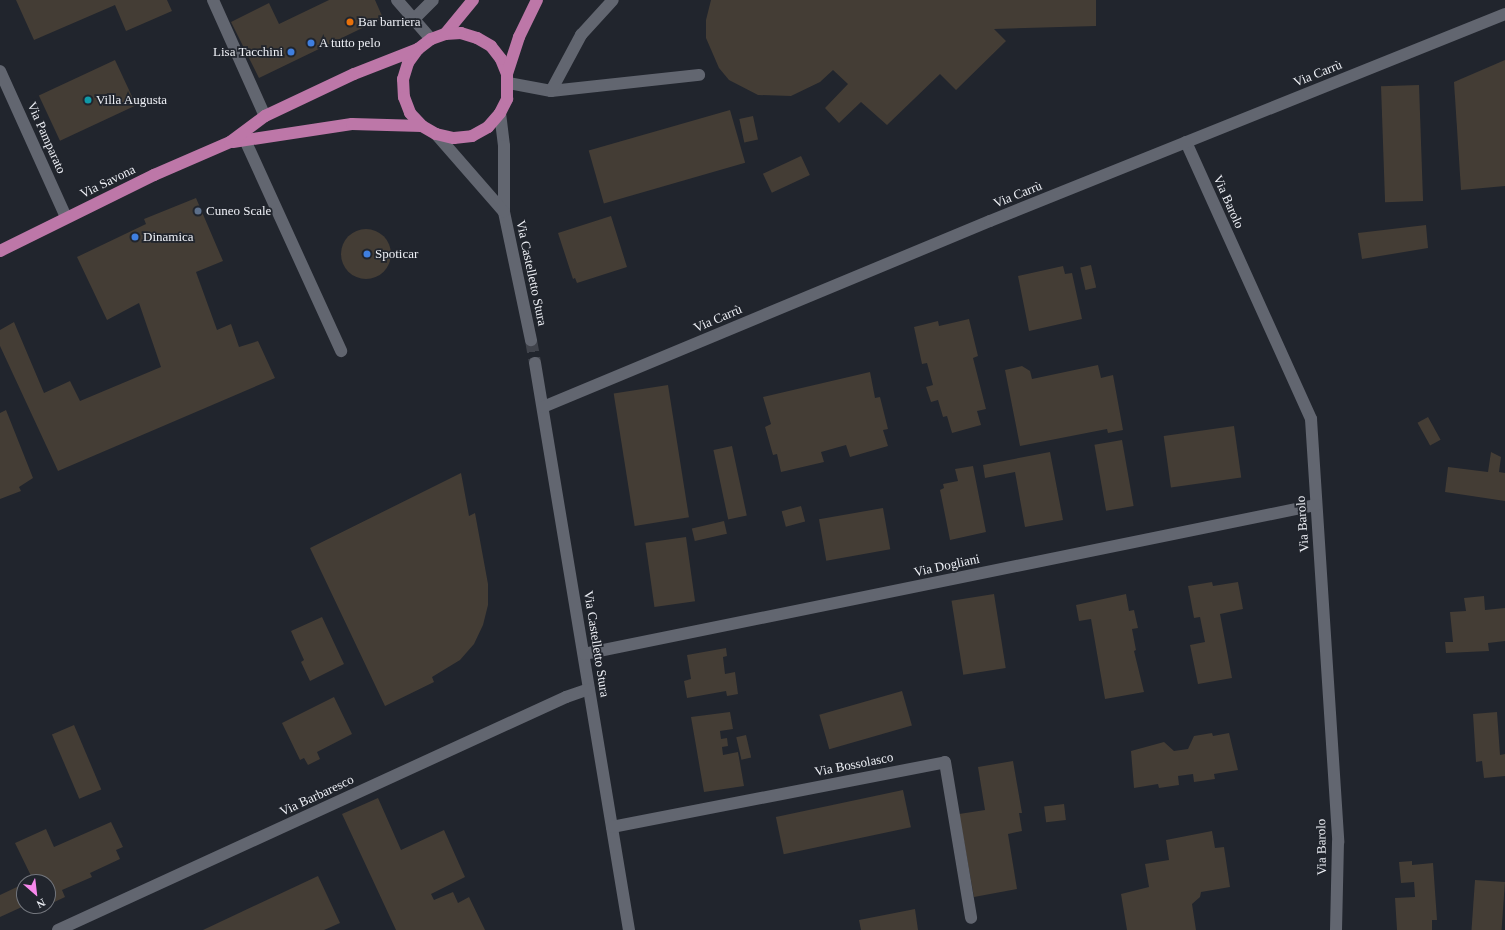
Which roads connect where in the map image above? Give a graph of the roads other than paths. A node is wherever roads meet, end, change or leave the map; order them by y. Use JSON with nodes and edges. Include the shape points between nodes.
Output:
{"nodes":[{"id":1,"x":213,"y":0,"type":"edge"},
{"id":2,"x":397,"y":0,"type":"edge"},
{"id":3,"x":433,"y":0,"type":"edge"},
{"id":4,"x":473,"y":0,"type":"edge"},
{"id":5,"x":537,"y":0,"type":"edge"},
{"id":6,"x":613,"y":0,"type":"edge"},
{"id":7,"x":1505,"y":14,"type":"edge"},
{"id":8,"x":413,"y":20,"type":"junction"},
{"id":9,"x":445,"y":34,"type":"junction"},
{"id":10,"x":431,"y":39,"type":"junction"},
{"id":11,"x":418,"y":49,"type":"junction"},
{"id":12,"x":0,"y":71,"type":"edge"},
{"id":13,"x":699,"y":75,"type":"dead end"},
{"id":14,"x":508,"y":79,"type":"junction"},
{"id":15,"x":551,"y":90,"type":"junction"},
{"id":16,"x":500,"y":113,"type":"junction"},
{"id":17,"x":265,"y":116,"type":"junction"},
{"id":18,"x":422,"y":126,"type":"junction"},
{"id":19,"x":436,"y":134,"type":"junction"},
{"id":20,"x":245,"y":140,"type":"junction"},
{"id":21,"x":230,"y":142,"type":"junction"},
{"id":22,"x":1186,"y":142,"type":"junction"},
{"id":23,"x":504,"y":212,"type":"junction"},
{"id":24,"x":66,"y":218,"type":"junction"},
{"id":25,"x":0,"y":251,"type":"edge"},
{"id":26,"x":531,"y":340,"type":"tunnel mouth"},
{"id":27,"x":341,"y":351,"type":"dead end"},
{"id":28,"x":535,"y":363,"type":"tunnel mouth"},
{"id":29,"x":543,"y":407,"type":"junction"},
{"id":30,"x":1316,"y":505,"type":"junction"},
{"id":31,"x":584,"y":654,"type":"junction"},
{"id":32,"x":589,"y":689,"type":"junction"},
{"id":33,"x":612,"y":827,"type":"junction"},
{"id":34,"x":971,"y":918,"type":"dead end"},
{"id":35,"x":58,"y":930,"type":"edge"},
{"id":36,"x":629,"y":930,"type":"edge"},
{"id":37,"x":1336,"y":930,"type":"edge"}],
"edges":[{"from":1,"to":17,"type":"street"},
{"from":2,"to":8,"type":"street"},
{"from":3,"to":8,"type":"street"},
{"from":4,"to":9,"type":"main road"},
{"from":5,"to":14,"type":"main road","via":[[519,37]]},
{"from":6,"to":15,"type":"street","via":[[581,35]]},
{"from":7,"to":22,"type":"street","name":"Via Carrù"},
{"from":8,"to":10,"type":"street"},
{"from":9,"to":10,"type":"main road"},
{"from":9,"to":14,"type":"main road","via":[[461,33],[491,46],[501,59]]},
{"from":10,"to":11,"type":"main road"},
{"from":11,"to":17,"type":"main road","name":"Via Savona","via":[[354,74]]},
{"from":11,"to":18,"type":"main road","via":[[408,63],[403,79],[404,97],[408,107]]},
{"from":12,"to":24,"type":"street","name":"Via Pamparato"},
{"from":13,"to":15,"type":"street"},
{"from":14,"to":15,"type":"street"},
{"from":14,"to":16,"type":"main road","via":[[506,99]]},
{"from":16,"to":19,"type":"main road","via":[[488,127],[472,136],[454,138]]},
{"from":16,"to":23,"type":"street","name":"Via Castelletto Stura","via":[[504,146]]},
{"from":17,"to":21,"type":"main road","name":"Via Savona"},
{"from":18,"to":19,"type":"main road"},
{"from":18,"to":20,"type":"main road","name":"Via Savona","via":[[352,124]]},
{"from":19,"to":23,"type":"street","name":"Via Castelletto Stura"},
{"from":20,"to":21,"type":"main road","name":"Via Savona"},
{"from":20,"to":27,"type":"street"},
{"from":21,"to":24,"type":"main road","name":"Via Savona"},
{"from":22,"to":29,"type":"street","name":"Via Carrù"},
{"from":22,"to":30,"type":"street","name":"Via Barolo","via":[[1311,419]]},
{"from":23,"to":26,"type":"street","name":"Via Castelletto Stura"},
{"from":24,"to":25,"type":"main road","name":"Via Savona"},
{"from":28,"to":29,"type":"street","name":"Via Castelletto Stura"},
{"from":29,"to":31,"type":"street","name":"Via Castelletto Stura"},
{"from":30,"to":31,"type":"street","name":"Via Dogliani"},
{"from":30,"to":37,"type":"street","name":"Via Barolo","via":[[1338,842]]},
{"from":31,"to":32,"type":"street","name":"Via Castelletto Stura"},
{"from":32,"to":33,"type":"street","name":"Via Castelletto Stura"},
{"from":32,"to":35,"type":"street","name":"Via Barbaresco","via":[[566,697]]},
{"from":33,"to":34,"type":"street","name":"Via Bossolasco","via":[[945,762]]},
{"from":33,"to":36,"type":"street","name":"Via Castelletto Stura"}]}
